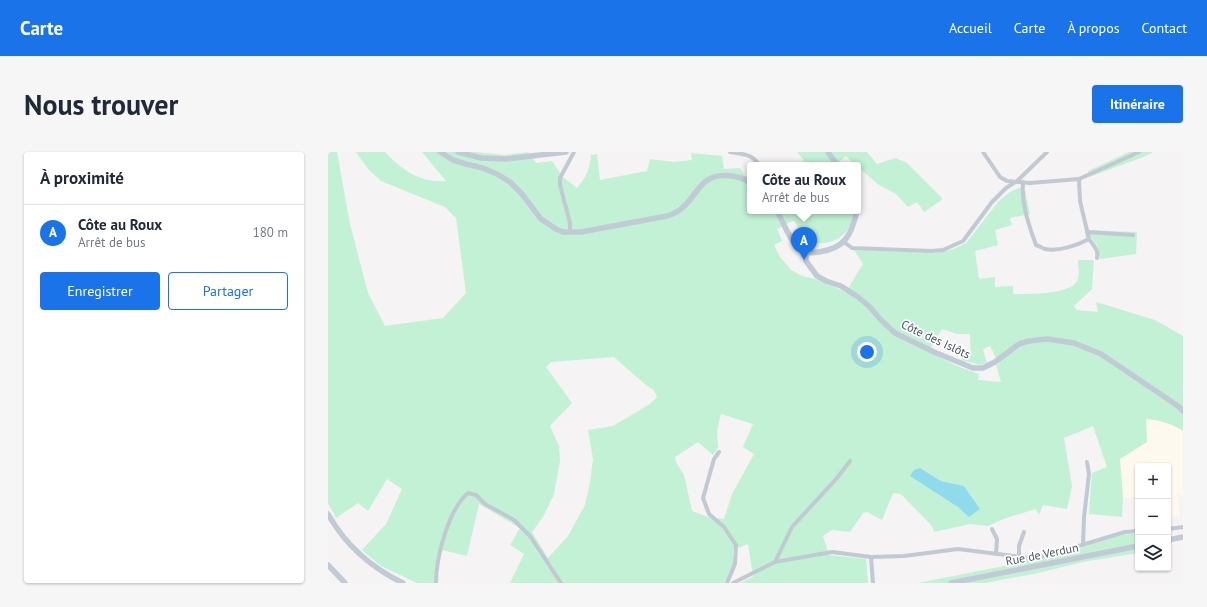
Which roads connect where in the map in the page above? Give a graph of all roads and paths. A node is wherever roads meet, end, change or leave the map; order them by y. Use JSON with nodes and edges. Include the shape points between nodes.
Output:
{"nodes":[{"id":1,"x":440,"y":152,"type":"edge"},
{"id":2,"x":458,"y":152,"type":"edge"},
{"id":3,"x":566,"y":152,"type":"edge"},
{"id":4,"x":574,"y":152,"type":"edge"},
{"id":5,"x":730,"y":152,"type":"edge"},
{"id":6,"x":828,"y":152,"type":"edge"},
{"id":7,"x":983,"y":152,"type":"edge"},
{"id":8,"x":1048,"y":152,"type":"edge"},
{"id":9,"x":1139,"y":152,"type":"edge"},
{"id":10,"x":756,"y":162,"type":"edge"},
{"id":11,"x":835,"y":162,"type":"edge"},
{"id":12,"x":1079,"y":180,"type":"junction"},
{"id":13,"x":747,"y":181,"type":"edge"},
{"id":14,"x":1017,"y":181,"type":"junction"},
{"id":15,"x":1023,"y":182,"type":"junction"},
{"id":16,"x":779,"y":214,"type":"edge"},
{"id":17,"x":856,"y":214,"type":"edge"},
{"id":18,"x":570,"y":232,"type":"junction"},
{"id":19,"x":1087,"y":232,"type":"junction"},
{"id":20,"x":1133,"y":235,"type":"dead end"},
{"id":21,"x":1089,"y":239,"type":"junction"},
{"id":22,"x":844,"y":242,"type":"junction"},
{"id":23,"x":806,"y":253,"type":"junction"},
{"id":24,"x":1097,"y":258,"type":"dead end"},
{"id":25,"x":1183,"y":411,"type":"edge"},
{"id":26,"x":719,"y":452,"type":"dead end"},
{"id":27,"x":850,"y":461,"type":"dead end"},
{"id":28,"x":1087,"y":462,"type":"dead end"},
{"id":29,"x":328,"y":514,"type":"edge"},
{"id":30,"x":1183,"y":527,"type":"edge"},
{"id":31,"x":992,"y":529,"type":"dead end"},
{"id":32,"x":1171,"y":529,"type":"edge"},
{"id":33,"x":1135,"y":531,"type":"edge"},
{"id":34,"x":1024,"y":532,"type":"dead end"},
{"id":35,"x":1183,"y":537,"type":"edge"},
{"id":36,"x":1171,"y":539,"type":"edge"},
{"id":37,"x":1083,"y":545,"type":"junction"},
{"id":38,"x":1135,"y":547,"type":"edge"},
{"id":39,"x":996,"y":554,"type":"junction"},
{"id":40,"x":871,"y":557,"type":"junction"},
{"id":41,"x":1019,"y":557,"type":"junction"},
{"id":42,"x":775,"y":562,"type":"junction"},
{"id":43,"x":328,"y":565,"type":"edge"},
{"id":44,"x":344,"y":583,"type":"edge"},
{"id":45,"x":403,"y":583,"type":"edge"},
{"id":46,"x":436,"y":583,"type":"edge"},
{"id":47,"x":561,"y":583,"type":"edge"},
{"id":48,"x":727,"y":583,"type":"edge"},
{"id":49,"x":733,"y":583,"type":"edge"},
{"id":50,"x":873,"y":583,"type":"edge"},
{"id":51,"x":951,"y":583,"type":"edge"}],
"edges":[{"from":1,"to":18,"type":"main road","via":[[453,160],[497,174],[510,182],[548,224]]},
{"from":2,"to":3,"type":"main road","via":[[481,158]]},
{"from":4,"to":18,"type":"street","via":[[560,178]]},
{"from":5,"to":10,"type":"street","via":[[747,155]]},
{"from":6,"to":11,"type":"main road"},
{"from":7,"to":14,"type":"street","via":[[1000,177],[1007,181]]},
{"from":8,"to":14,"type":"street"},
{"from":9,"to":12,"type":"street"},
{"from":12,"to":15,"type":"street"},
{"from":12,"to":19,"type":"street","via":[[1080,201]]},
{"from":13,"to":18,"type":"main road","via":[[733,176],[714,177],[706,181],[684,207],[676,212],[653,219]]},
{"from":14,"to":15,"type":"street"},
{"from":14,"to":22,"type":"street","via":[[992,202],[963,241],[943,250],[852,248]]},
{"from":15,"to":21,"type":"street","via":[[1022,193],[1036,244],[1046,249],[1065,248]]},
{"from":16,"to":23,"type":"main road","via":[[795,245]]},
{"from":17,"to":22,"type":"main road","via":[[850,235]]},
{"from":19,"to":20,"type":"street"},
{"from":19,"to":21,"type":"street"},
{"from":21,"to":24,"type":"street","via":[[1098,254]]},
{"from":22,"to":23,"type":"main road","via":[[834,248]]},
{"from":23,"to":25,"type":"main road","name":"Côte des Islôts","via":[[806,261],[817,276],[841,286],[858,297],[895,333],[934,352],[974,368],[983,368],[1019,344],[1029,341],[1047,339],[1074,343],[1101,354]]},
{"from":26,"to":48,"type":"street","via":[[714,459],[703,498],[709,514],[724,527],[736,545],[736,564]]},
{"from":27,"to":42,"type":"street","via":[[792,528]]},
{"from":28,"to":37,"type":"street","via":[[1089,474]]},
{"from":29,"to":45,"type":"main road","via":[[344,537],[365,558],[383,573]]},
{"from":30,"to":32,"type":"street"},
{"from":31,"to":39,"type":"street","via":[[997,540]]},
{"from":33,"to":37,"type":"street"},
{"from":34,"to":41,"type":"street","via":[[1019,546]]},
{"from":35,"to":36,"type":"main road"},
{"from":37,"to":41,"type":"street","via":[[1049,556]]},
{"from":38,"to":51,"type":"main road","name":"Rue de Verdun"},
{"from":39,"to":40,"type":"street","via":[[958,549],[904,556]]},
{"from":39,"to":41,"type":"street"},
{"from":40,"to":42,"type":"street","via":[[832,552]]},
{"from":40,"to":50,"type":"street"},
{"from":42,"to":49,"type":"street"},
{"from":43,"to":44,"type":"main road"},
{"from":46,"to":47,"type":"street","via":[[436,568],[447,528],[462,498],[468,493],[476,494],[485,504],[514,520],[530,536]]}]}
